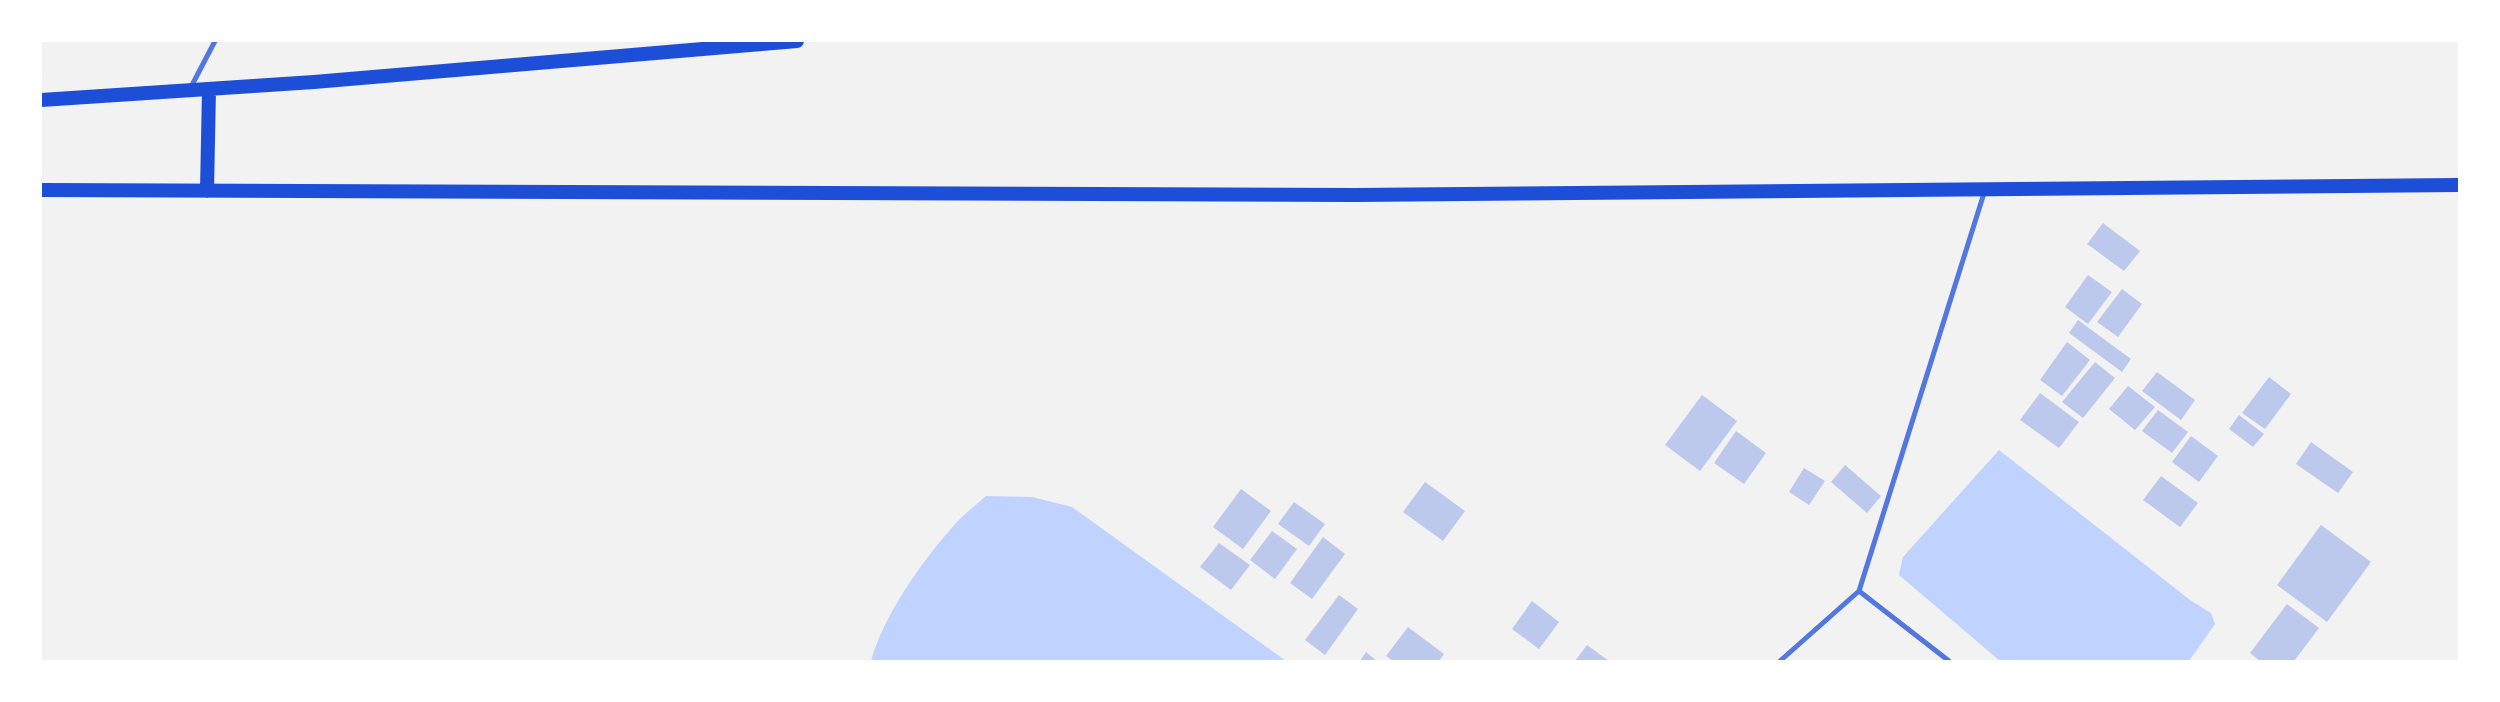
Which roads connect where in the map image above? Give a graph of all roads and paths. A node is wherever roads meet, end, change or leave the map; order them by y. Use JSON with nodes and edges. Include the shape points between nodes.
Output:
{"nodes":[{"id":1,"x":215,"y":41,"type":"edge"},
{"id":2,"x":797,"y":41,"type":"edge"},
{"id":3,"x":209,"y":89,"type":"junction"},
{"id":4,"x":190,"y":90,"type":"junction"},
{"id":5,"x":41,"y":100,"type":"edge"},
{"id":6,"x":2459,"y":185,"type":"edge"},
{"id":7,"x":1986,"y":189,"type":"junction"},
{"id":8,"x":41,"y":190,"type":"edge"},
{"id":9,"x":207,"y":191,"type":"junction"},
{"id":10,"x":1859,"y":591,"type":"junction"},
{"id":11,"x":1780,"y":661,"type":"edge"},
{"id":12,"x":1949,"y":661,"type":"edge"}],
"edges":[{"from":1,"to":4,"type":"street"},
{"from":2,"to":3,"type":"highway"},
{"from":3,"to":4,"type":"highway"},
{"from":3,"to":9,"type":"highway"},
{"from":4,"to":5,"type":"highway"},
{"from":6,"to":7,"type":"highway"},
{"from":7,"to":9,"type":"highway","via":[[1364,195]]},
{"from":7,"to":10,"type":"street"},
{"from":8,"to":9,"type":"highway"},
{"from":10,"to":11,"type":"street"},
{"from":10,"to":12,"type":"street"}]}
